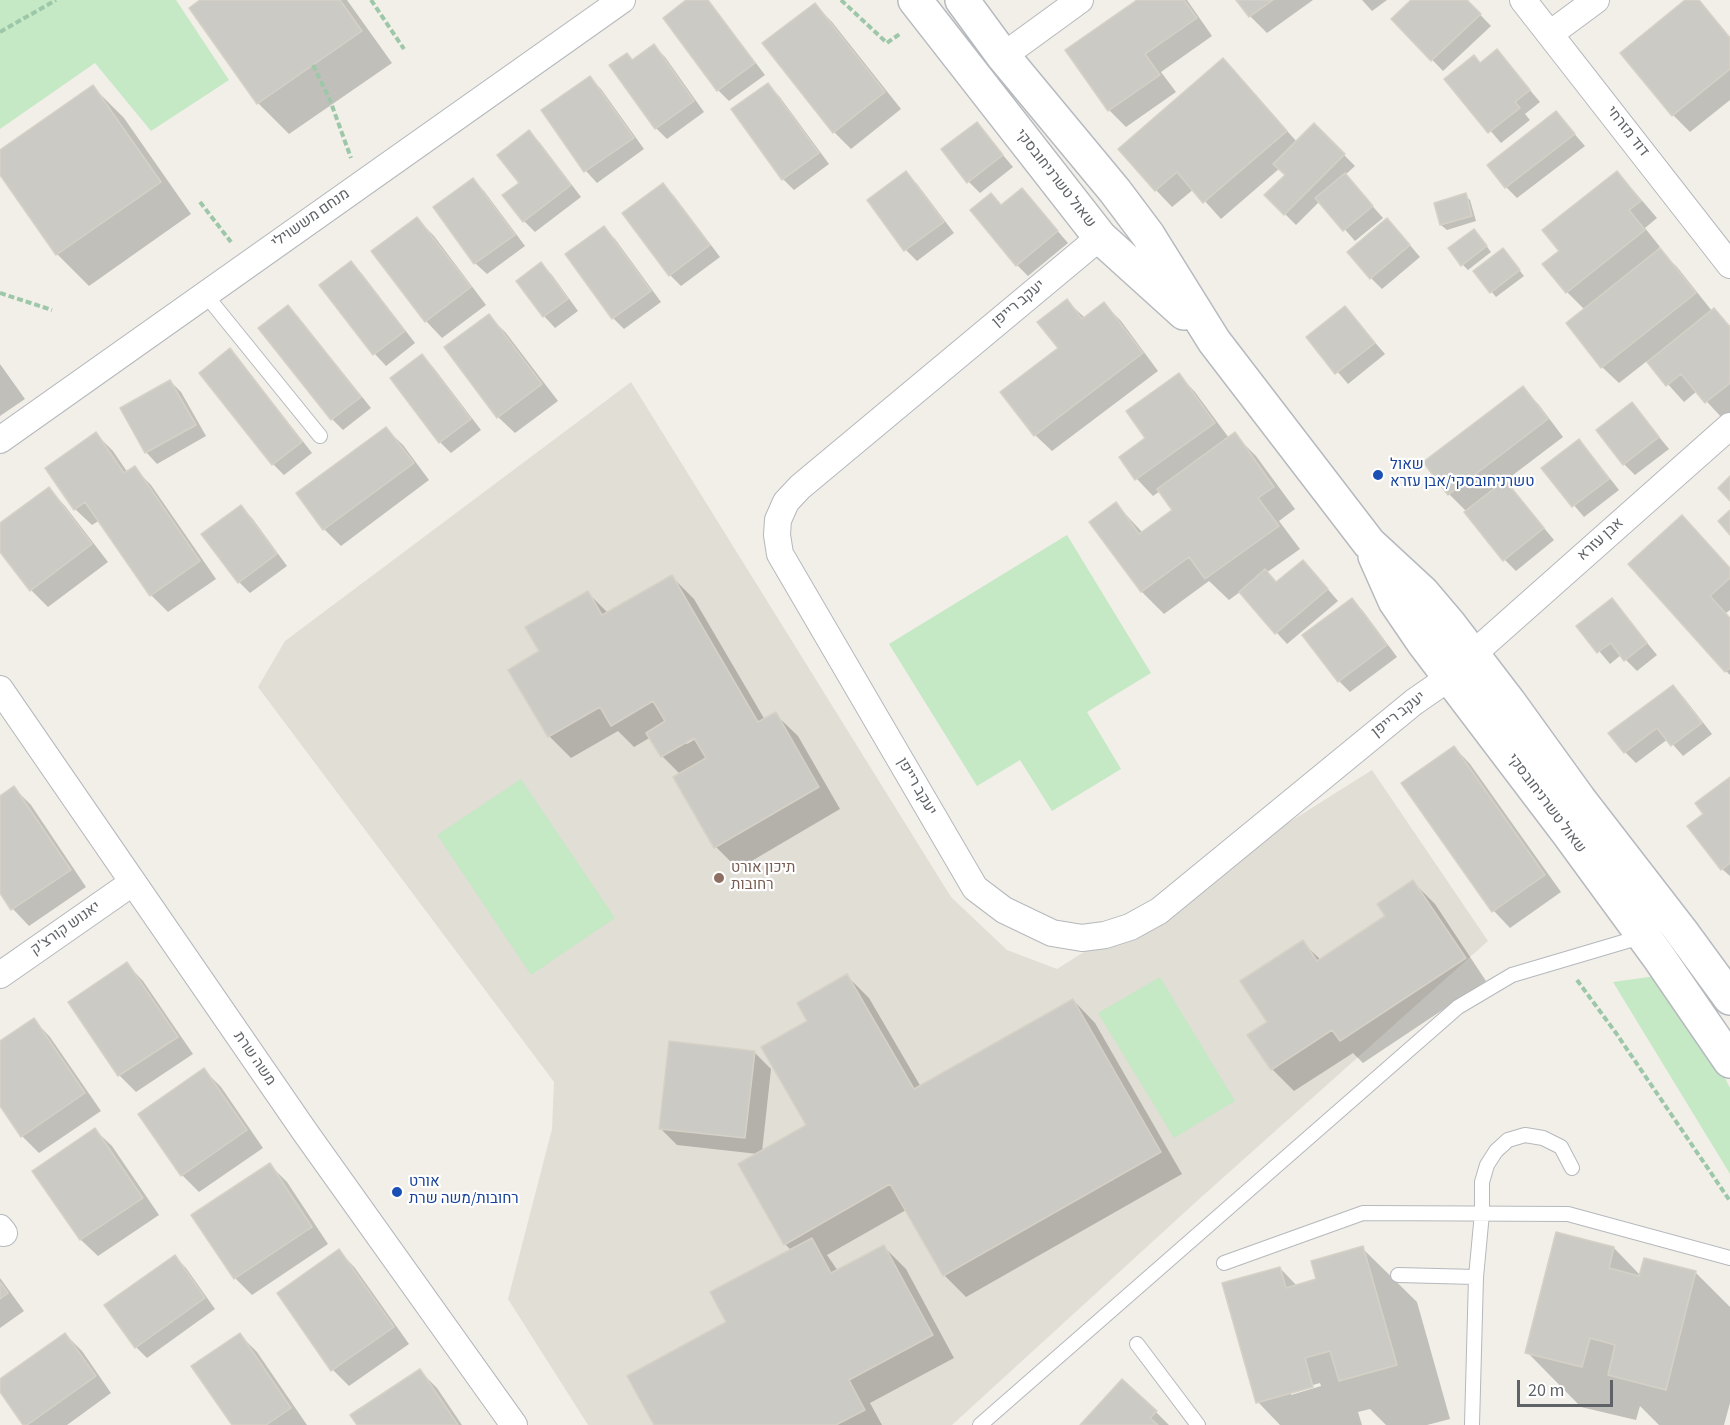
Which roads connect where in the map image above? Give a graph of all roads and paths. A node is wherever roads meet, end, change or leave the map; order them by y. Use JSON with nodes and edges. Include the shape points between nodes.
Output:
{"nodes":[{"id":1,"x":56,"y":0,"type":"edge"},
{"id":2,"x":371,"y":0,"type":"edge"},
{"id":3,"x":622,"y":0,"type":"edge"},
{"id":4,"x":841,"y":0,"type":"edge"},
{"id":5,"x":962,"y":0,"type":"edge"},
{"id":6,"x":1080,"y":0,"type":"edge"},
{"id":7,"x":1523,"y":0,"type":"edge"},
{"id":8,"x":1596,"y":0,"type":"edge"},
{"id":9,"x":920,"y":7,"type":"edge"},
{"id":10,"x":0,"y":32,"type":"edge"},
{"id":11,"x":1550,"y":34,"type":"junction"},
{"id":12,"x":404,"y":49,"type":"dead end"},
{"id":13,"x":1004,"y":56,"type":"junction"},
{"id":14,"x":313,"y":65,"type":"dead end"},
{"id":15,"x":361,"y":184,"type":"junction"},
{"id":16,"x":200,"y":202,"type":"dead end"},
{"id":17,"x":1100,"y":237,"type":"junction"},
{"id":18,"x":247,"y":264,"type":"junction"},
{"id":19,"x":1730,"y":265,"type":"edge"},
{"id":20,"x":0,"y":293,"type":"edge"},
{"id":21,"x":205,"y":294,"type":"junction"},
{"id":22,"x":52,"y":310,"type":"dead end"},
{"id":23,"x":1214,"y":341,"type":"junction"},
{"id":24,"x":1730,"y":426,"type":"edge"},
{"id":25,"x":320,"y":436,"type":"dead end"},
{"id":26,"x":0,"y":440,"type":"edge"},
{"id":27,"x":1369,"y":543,"type":"junction"},
{"id":28,"x":1473,"y":654,"type":"junction"},
{"id":29,"x":1450,"y":677,"type":"junction"},
{"id":30,"x":1492,"y":680,"type":"junction"},
{"id":31,"x":0,"y":689,"type":"edge"},
{"id":32,"x":132,"y":882,"type":"junction"},
{"id":33,"x":1637,"y":938,"type":"dead end"},
{"id":34,"x":1527,"y":971,"type":"junction"},
{"id":35,"x":0,"y":975,"type":"edge"},
{"id":36,"x":1729,"y":995,"type":"edge"},
{"id":37,"x":1730,"y":1061,"type":"edge"},
{"id":38,"x":1572,"y":1168,"type":"dead end"},
{"id":39,"x":1730,"y":1201,"type":"edge"},
{"id":40,"x":1482,"y":1213,"type":"junction"},
{"id":41,"x":1730,"y":1258,"type":"edge"},
{"id":42,"x":1224,"y":1263,"type":"dead end"},
{"id":43,"x":1398,"y":1275,"type":"dead end"},
{"id":44,"x":1476,"y":1277,"type":"junction"},
{"id":45,"x":1137,"y":1344,"type":"dead end"},
{"id":46,"x":514,"y":1425,"type":"edge"},
{"id":47,"x":980,"y":1425,"type":"edge"},
{"id":48,"x":1198,"y":1425,"type":"edge"},
{"id":49,"x":1472,"y":1425,"type":"edge"}],
"edges":[{"from":1,"to":10,"type":"path"},
{"from":2,"to":12,"type":"path"},
{"from":3,"to":15,"type":"street","name":"מנחם מששוילי"},
{"from":4,"to":9,"type":"path","via":[[887,43]]},
{"from":5,"to":13,"type":"street","name":"שאול טשרניחובסקי"},
{"from":6,"to":13,"type":"street"},
{"from":7,"to":11,"type":"street","name":"דוד מזרחי"},
{"from":8,"to":11,"type":"street"},
{"from":9,"to":17,"type":"street","name":"שאול טשרניחובסקי"},
{"from":11,"to":19,"type":"street","name":"דוד מזרחי"},
{"from":13,"to":23,"type":"street","name":"שאול טשרניחובסקי","via":[[1148,234]]},
{"from":14,"to":15,"type":"path"},
{"from":15,"to":18,"type":"street","name":"מנחם מששוילי"},
{"from":16,"to":18,"type":"path"},
{"from":17,"to":23,"type":"street","name":"שאול טשרניחובסקי"},
{"from":17,"to":29,"type":"street","name":"יעקב רייפן","via":[[800,487],[786,501],[778,520],[780,554],[975,888],[1004,910],[1052,933],[1082,938],[1105,936],[1130,927],[1159,911],[1414,702]]},
{"from":18,"to":21,"type":"street","name":"מנחם מששוילי"},
{"from":20,"to":22,"type":"path"},
{"from":21,"to":25,"type":"lane"},
{"from":21,"to":26,"type":"street","name":"מנחם מששוילי"},
{"from":23,"to":27,"type":"street","name":"שאול טשרניחובסקי"},
{"from":24,"to":28,"type":"street","name":"אבן עזרא"},
{"from":27,"to":28,"type":"street","name":"שאול טשרניחובסקי","via":[[1422,592]]},
{"from":27,"to":29,"type":"street","name":"שאול טשרניחובסקי","via":[[1395,600]]},
{"from":28,"to":30,"type":"street","name":"שאול טשרניחובסקי"},
{"from":29,"to":30,"type":"street"},
{"from":29,"to":37,"type":"street","name":"שאול טשרניחובסקי","via":[[1658,956]]},
{"from":30,"to":36,"type":"street","name":"שאול טשרניחובסקי"},
{"from":31,"to":32,"type":"street","name":"משה שרת"},
{"from":32,"to":35,"type":"street","name":"יאנוש קורצ'ק"},
{"from":32,"to":46,"type":"street","name":"משה שרת"},
{"from":33,"to":34,"type":"lane"},
{"from":34,"to":39,"type":"path","via":[[1578,980]]},
{"from":34,"to":47,"type":"lane","via":[[1512,975],[1458,1007]]},
{"from":38,"to":40,"type":"lane","via":[[1560,1147],[1543,1138],[1525,1135],[1508,1140],[1486,1165]]},
{"from":40,"to":41,"type":"lane","via":[[1568,1214]]},
{"from":40,"to":42,"type":"lane","via":[[1363,1213]]},
{"from":40,"to":44,"type":"lane"},
{"from":43,"to":44,"type":"lane"},
{"from":44,"to":49,"type":"lane"},
{"from":45,"to":48,"type":"lane"}]}
